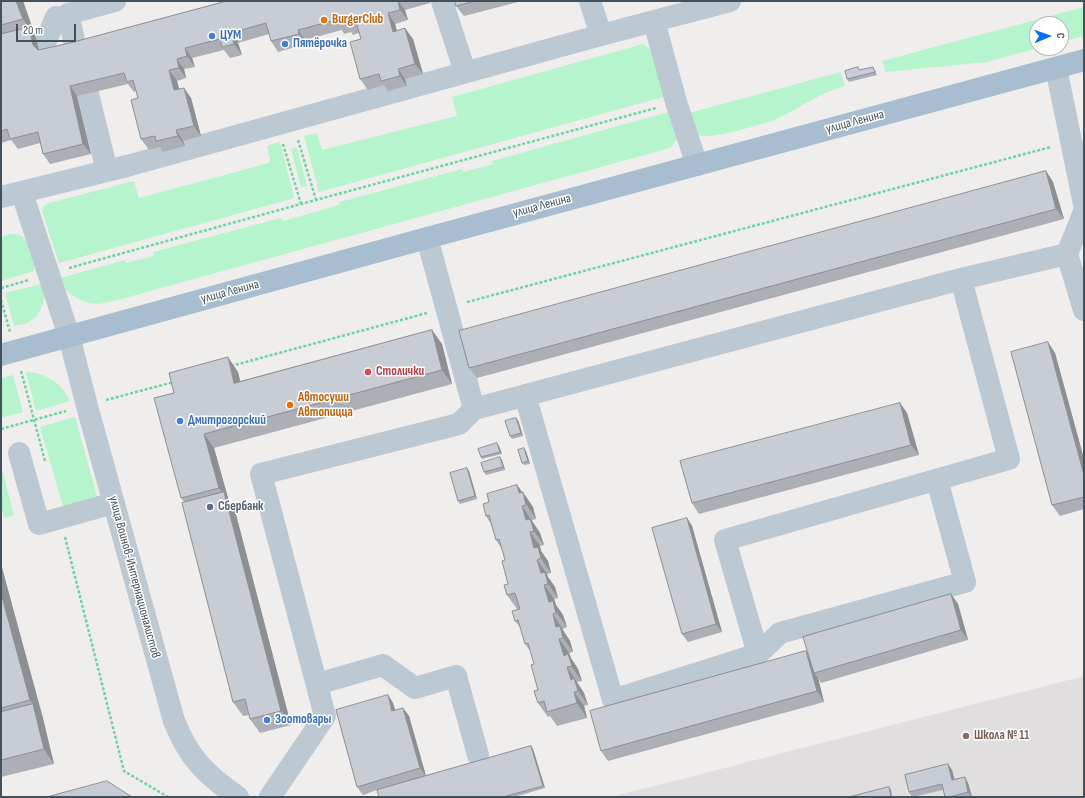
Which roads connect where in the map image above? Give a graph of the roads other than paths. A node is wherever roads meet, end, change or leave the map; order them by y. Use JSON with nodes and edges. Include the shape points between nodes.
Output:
{"nodes":[{"id":1,"x":116,"y":1,"type":"edge"},
{"id":2,"x":442,"y":1,"type":"edge"},
{"id":3,"x":590,"y":1,"type":"edge"},
{"id":4,"x":730,"y":1,"type":"edge"},
{"id":5,"x":686,"y":7,"type":"edge"},
{"id":6,"x":59,"y":10,"type":"edge"},
{"id":7,"x":654,"y":21,"type":"junction"},
{"id":8,"x":601,"y":35,"type":"junction"},
{"id":9,"x":78,"y":53,"type":"edge"},
{"id":10,"x":40,"y":55,"type":"edge"},
{"id":11,"x":1084,"y":60,"type":"edge"},
{"id":12,"x":1056,"y":68,"type":"junction"},
{"id":13,"x":465,"y":72,"type":"junction"},
{"id":14,"x":88,"y":94,"type":"edge"},
{"id":15,"x":697,"y":165,"type":"junction"},
{"id":16,"x":107,"y":171,"type":"junction"},
{"id":17,"x":22,"y":193,"type":"junction"},
{"id":18,"x":1,"y":197,"type":"edge"},
{"id":19,"x":1084,"y":204,"type":"edge"},
{"id":20,"x":1084,"y":212,"type":"edge"},
{"id":21,"x":427,"y":238,"type":"junction"},
{"id":22,"x":1067,"y":254,"type":"junction"},
{"id":23,"x":961,"y":279,"type":"junction"},
{"id":24,"x":1084,"y":310,"type":"edge"},
{"id":25,"x":69,"y":336,"type":"junction"},
{"id":26,"x":8,"y":353,"type":"edge"},
{"id":27,"x":525,"y":395,"type":"junction"},
{"id":28,"x":474,"y":409,"type":"junction"},
{"id":29,"x":19,"y":453,"type":"dead end"},
{"id":30,"x":937,"y":480,"type":"junction"},
{"id":31,"x":114,"y":503,"type":"junction"},
{"id":32,"x":758,"y":654,"type":"junction"},
{"id":33,"x":317,"y":684,"type":"junction"},
{"id":34,"x":478,"y":755,"type":"dead end"},
{"id":35,"x":238,"y":797,"type":"edge"},
{"id":36,"x":270,"y":797,"type":"edge"}],
"edges":[{"from":1,"to":6,"type":"street"},
{"from":2,"to":13,"type":"street"},
{"from":3,"to":8,"type":"street"},
{"from":4,"to":5,"type":"street"},
{"from":5,"to":7,"type":"street"},
{"from":6,"to":9,"type":"street"},
{"from":6,"to":10,"type":"street"},
{"from":7,"to":8,"type":"street"},
{"from":7,"to":15,"type":"street","via":[[676,102]]},
{"from":8,"to":13,"type":"street"},
{"from":11,"to":12,"type":"main road","name":"улица Ленина"},
{"from":12,"to":15,"type":"main road","name":"улица Ленина"},
{"from":12,"to":19,"type":"street"},
{"from":13,"to":16,"type":"street"},
{"from":14,"to":16,"type":"street"},
{"from":15,"to":21,"type":"main road","name":"улица Ленина"},
{"from":16,"to":17,"type":"street"},
{"from":17,"to":18,"type":"street"},
{"from":17,"to":25,"type":"street","name":"улица Воинов-Интернационалистов"},
{"from":20,"to":22,"type":"street"},
{"from":21,"to":25,"type":"main road","name":"улица Ленина"},
{"from":21,"to":28,"type":"street"},
{"from":22,"to":23,"type":"street"},
{"from":22,"to":24,"type":"street"},
{"from":23,"to":27,"type":"street"},
{"from":23,"to":30,"type":"street","via":[[1009,459]]},
{"from":25,"to":26,"type":"main road","name":"улица Ленина"},
{"from":25,"to":31,"type":"street","name":"улица Воинов-Интернационалистов"},
{"from":27,"to":28,"type":"street"},
{"from":27,"to":32,"type":"street","via":[[613,700]]},
{"from":28,"to":33,"type":"street","via":[[459,424],[260,474]]},
{"from":29,"to":31,"type":"street","via":[[39,524]]},
{"from":30,"to":32,"type":"street","via":[[965,582],[780,633]]},
{"from":30,"to":32,"type":"street","via":[[725,540]]},
{"from":31,"to":35,"type":"street","name":"улица Воинов-Интернационалистов","via":[[174,721],[181,738],[196,761],[215,781]]},
{"from":33,"to":34,"type":"street","via":[[383,665],[415,688],[456,676]]},
{"from":33,"to":36,"type":"street","via":[[325,716]]}]}
